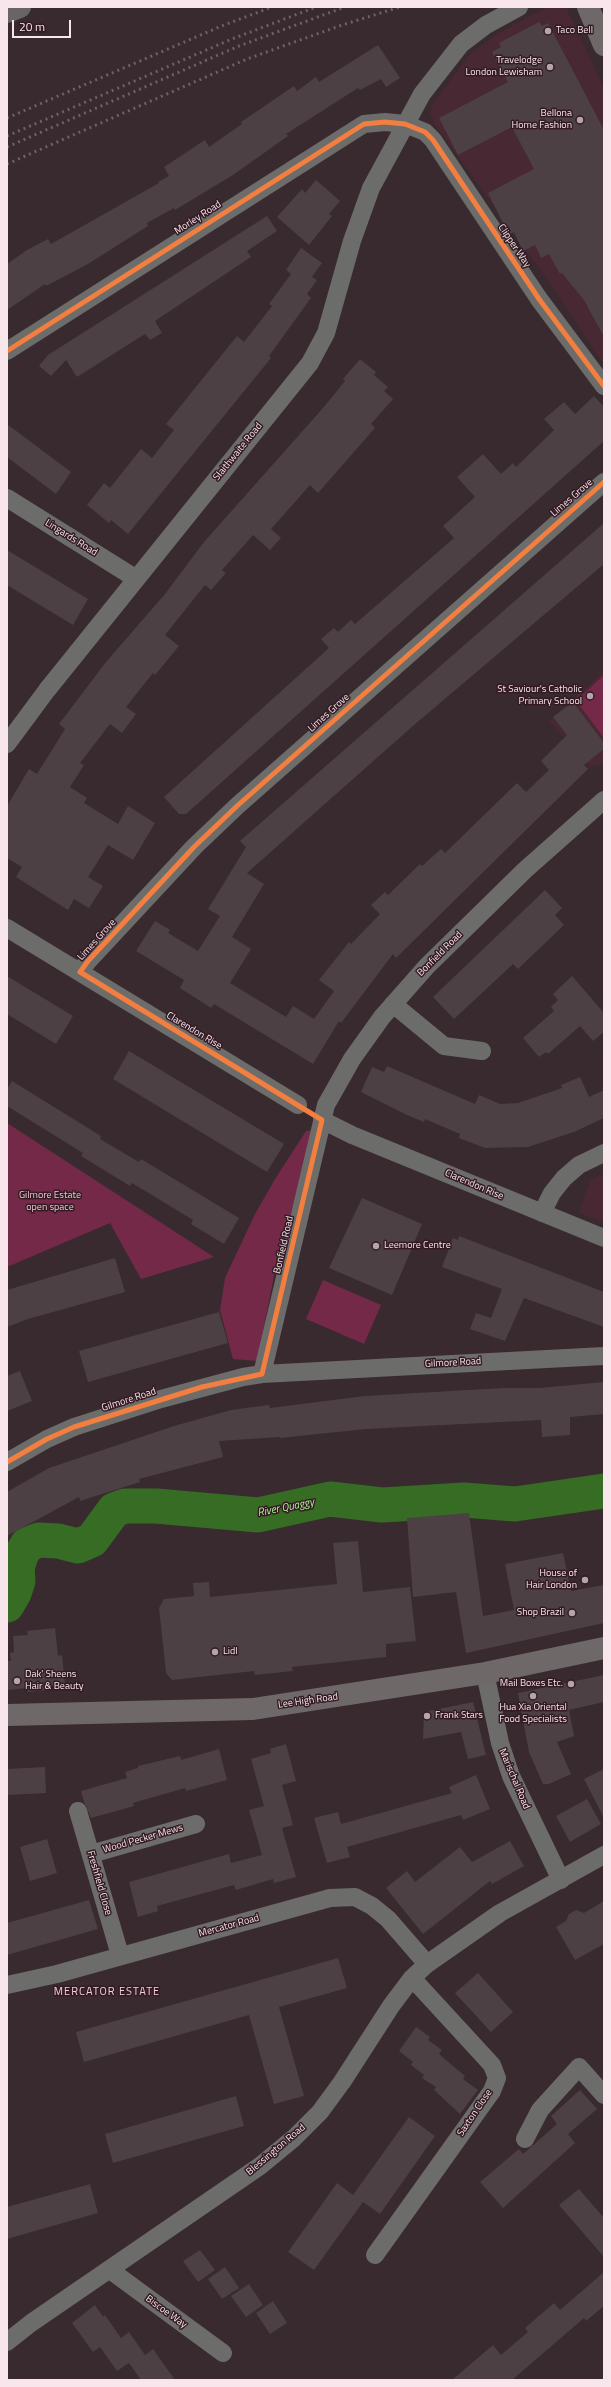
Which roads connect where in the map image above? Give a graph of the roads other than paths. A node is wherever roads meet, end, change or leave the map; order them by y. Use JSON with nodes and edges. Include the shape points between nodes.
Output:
{"nodes":[{"id":1,"x":20,"y":7,"type":"edge"},
{"id":2,"x":519,"y":7,"type":"edge"},
{"id":3,"x":586,"y":8,"type":"edge"},
{"id":4,"x":7,"y":12,"type":"edge"},
{"id":5,"x":604,"y":45,"type":"edge"},
{"id":6,"x":405,"y":124,"type":"junction"},
{"id":7,"x":7,"y":351,"type":"edge"},
{"id":8,"x":604,"y":386,"type":"edge"},
{"id":9,"x":604,"y":482,"type":"edge"},
{"id":10,"x":7,"y":498,"type":"edge"},
{"id":11,"x":135,"y":578,"type":"junction"},
{"id":12,"x":7,"y":744,"type":"edge"},
{"id":13,"x":604,"y":800,"type":"edge"},
{"id":14,"x":7,"y":928,"type":"edge"},
{"id":15,"x":80,"y":972,"type":"junction"},
{"id":16,"x":393,"y":1004,"type":"junction"},
{"id":17,"x":482,"y":1051,"type":"dead end"},
{"id":18,"x":298,"y":1105,"type":"dead end"},
{"id":19,"x":322,"y":1120,"type":"junction"},
{"id":20,"x":604,"y":1153,"type":"edge"},
{"id":21,"x":542,"y":1213,"type":"junction"},
{"id":22,"x":604,"y":1238,"type":"edge"},
{"id":23,"x":604,"y":1356,"type":"edge"},
{"id":24,"x":262,"y":1374,"type":"junction"},
{"id":25,"x":7,"y":1462,"type":"edge"},
{"id":26,"x":604,"y":1648,"type":"edge"},
{"id":27,"x":485,"y":1673,"type":"junction"},
{"id":28,"x":7,"y":1716,"type":"edge"},
{"id":29,"x":78,"y":1811,"type":"dead end"},
{"id":30,"x":196,"y":1824,"type":"dead end"},
{"id":31,"x":90,"y":1854,"type":"junction"},
{"id":32,"x":604,"y":1855,"type":"edge"},
{"id":33,"x":561,"y":1880,"type":"junction"},
{"id":34,"x":120,"y":1955,"type":"junction"},
{"id":35,"x":428,"y":1964,"type":"junction"},
{"id":36,"x":412,"y":1978,"type":"junction"},
{"id":37,"x":7,"y":1985,"type":"edge"},
{"id":38,"x":604,"y":2095,"type":"edge"},
{"id":39,"x":524,"y":2139,"type":"dead end"},
{"id":40,"x":375,"y":2254,"type":"dead end"},
{"id":41,"x":110,"y":2270,"type":"junction"},
{"id":42,"x":7,"y":2342,"type":"edge"},
{"id":43,"x":223,"y":2353,"type":"dead end"}],
"edges":[{"from":1,"to":4,"type":"street"},
{"from":2,"to":6,"type":"street","via":[[486,25],[461,44],[426,88]]},
{"from":3,"to":5,"type":"highway"},
{"from":6,"to":7,"type":"street","name":"Morley Road","via":[[364,124]]},
{"from":6,"to":8,"type":"street","name":"Clipper Way","via":[[425,132],[433,140],[539,299]]},
{"from":6,"to":11,"type":"street","name":"Slaithwaite Road","via":[[371,188],[352,241],[326,333],[310,363]]},
{"from":9,"to":15,"type":"street","name":"Limes Grove","via":[[237,806],[194,847]]},
{"from":10,"to":11,"type":"street","name":"Lingards Road"},
{"from":11,"to":12,"type":"street","name":"Slaithwaite Road"},
{"from":13,"to":16,"type":"street","name":"Bonfield Road","via":[[525,870],[427,966]]},
{"from":14,"to":15,"type":"street","name":"Clarendon Rise"},
{"from":15,"to":18,"type":"street","name":"Clarendon Rise"},
{"from":16,"to":17,"type":"street","via":[[444,1046]]},
{"from":16,"to":19,"type":"street","name":"Bonfield Road","via":[[352,1059],[326,1105]]},
{"from":19,"to":21,"type":"street","name":"Clarendon Rise","via":[[352,1135]]},
{"from":19,"to":24,"type":"street","name":"Bonfield Road"},
{"from":20,"to":21,"type":"street","via":[[579,1165],[564,1178],[552,1192]]},
{"from":21,"to":22,"type":"street","name":"Clarendon Rise"},
{"from":23,"to":24,"type":"street","name":"Gilmore Road"},
{"from":24,"to":25,"type":"street","name":"Gilmore Road","via":[[202,1388],[74,1428],[47,1439]]},
{"from":26,"to":27,"type":"highway","name":"Lee High Road"},
{"from":27,"to":28,"type":"highway","name":"Lee High Road","via":[[253,1709]]},
{"from":27,"to":33,"type":"street","name":"Marischal Road","via":[[500,1743],[511,1776]]},
{"from":29,"to":31,"type":"street","name":"Freshfield Close"},
{"from":30,"to":31,"type":"street","name":"Wood Pecker Mews"},
{"from":31,"to":34,"type":"street","name":"Freshfield Close"},
{"from":32,"to":33,"type":"street"},
{"from":33,"to":35,"type":"street","name":"Blessington Road","via":[[500,1913]]},
{"from":34,"to":35,"type":"street","name":"Mercator Road","via":[[330,1898],[354,1897],[372,1906],[388,1919]]},
{"from":34,"to":37,"type":"street","name":"Mercator Road","via":[[57,1974]]},
{"from":35,"to":36,"type":"street","name":"Blessington Road"},
{"from":36,"to":40,"type":"street","name":"Saxton Close","via":[[492,2065],[496,2078],[492,2091]]},
{"from":36,"to":41,"type":"street","name":"Blessington Road","via":[[320,2112],[294,2138],[260,2166]]},
{"from":38,"to":39,"type":"street","via":[[580,2066],[540,2110]]},
{"from":41,"to":42,"type":"street","name":"Blessington Road"},
{"from":41,"to":43,"type":"street","name":"Biscoe Way"}]}
